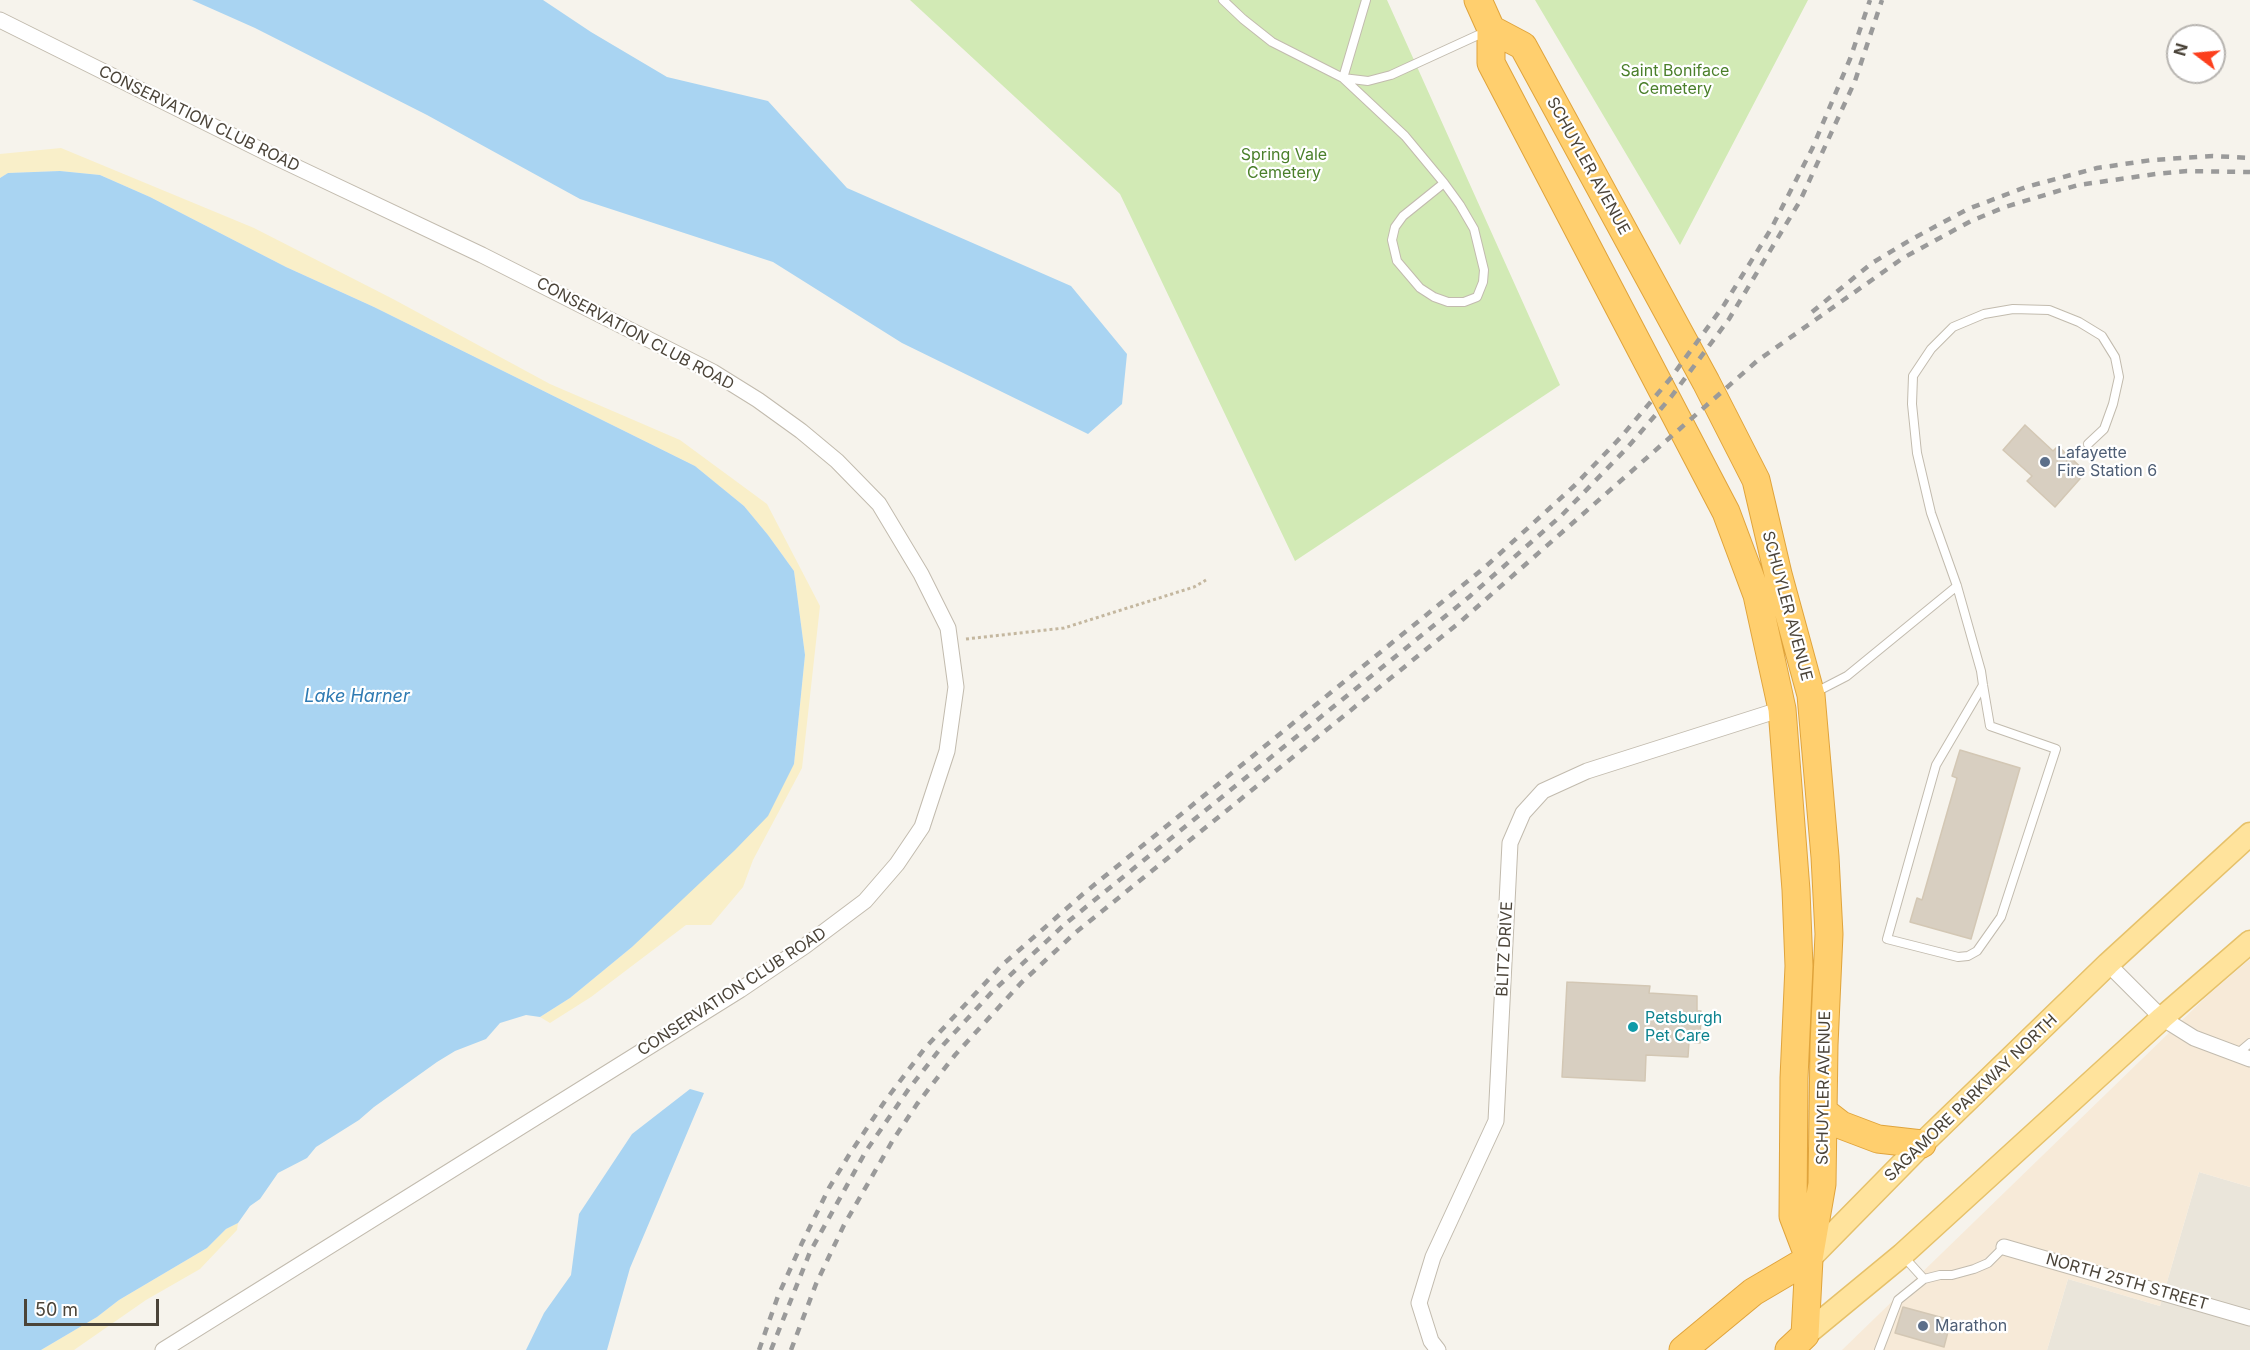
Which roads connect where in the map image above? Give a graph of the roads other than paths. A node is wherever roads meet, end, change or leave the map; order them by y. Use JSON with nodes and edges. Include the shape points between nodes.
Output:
{"nodes":[{"id":1,"x":1223,"y":0,"type":"edge"},
{"id":2,"x":1366,"y":0,"type":"edge"},
{"id":3,"x":1478,"y":0,"type":"edge"},
{"id":4,"x":0,"y":20,"type":"edge"},
{"id":5,"x":1491,"y":29,"type":"junction"},
{"id":6,"x":1343,"y":78,"type":"junction"},
{"id":7,"x":1444,"y":183,"type":"junction"},
{"id":8,"x":2088,"y":444,"type":"dead end"},
{"id":9,"x":1957,"y":586,"type":"junction"},
{"id":10,"x":1983,"y":686,"type":"junction"},
{"id":11,"x":1796,"y":702,"type":"junction"},
{"id":12,"x":2250,"y":834,"type":"edge"},
{"id":13,"x":2250,"y":942,"type":"edge"},
{"id":14,"x":2108,"y":964,"type":"junction"},
{"id":15,"x":2162,"y":1018,"type":"junction"},
{"id":16,"x":2250,"y":1043,"type":"edge"},
{"id":17,"x":2243,"y":1057,"type":"edge"},
{"id":18,"x":1823,"y":1111,"type":"junction"},
{"id":19,"x":1922,"y":1144,"type":"junction"},
{"id":20,"x":2004,"y":1247,"type":"joint"},
{"id":21,"x":1902,"y":1255,"type":"junction"},
{"id":22,"x":1809,"y":1259,"type":"junction"},
{"id":23,"x":1924,"y":1279,"type":"junction"},
{"id":24,"x":2250,"y":1318,"type":"edge"},
{"id":25,"x":1797,"y":1342,"type":"edge"},
{"id":26,"x":163,"y":1350,"type":"edge"},
{"id":27,"x":1438,"y":1350,"type":"edge"},
{"id":28,"x":1683,"y":1350,"type":"edge"},
{"id":29,"x":1879,"y":1350,"type":"edge"}],
"edges":[{"from":1,"to":6,"type":"lane","via":[[1272,42]]},
{"from":2,"to":6,"type":"lane"},
{"from":3,"to":5,"type":"highway","name":"SCHUYLER AVENUE"},
{"from":4,"to":26,"type":"street","name":"CONSERVATION CLUB ROAD","via":[[513,270],[704,367],[758,400],[837,461],[879,504],[948,628],[956,687],[947,752],[922,827],[865,901],[740,990]]},
{"from":5,"to":6,"type":"lane","via":[[1391,75],[1368,81]]},
{"from":5,"to":11,"type":"highway","name":"SCHUYLER AVENUE","via":[[1491,63],[1726,512]]},
{"from":5,"to":11,"type":"highway","name":"SCHUYLER AVENUE","via":[[1522,46],[1756,480],[1778,574]]},
{"from":6,"to":7,"type":"lane","via":[[1405,136]]},
{"from":7,"to":7,"type":"lane","via":[[1474,229],[1484,270],[1484,282],[1477,297],[1464,302],[1448,302],[1420,288],[1397,261],[1392,240],[1403,216]]},
{"from":8,"to":9,"type":"lane","via":[[2104,429],[2119,376],[2115,357],[2102,336],[2079,322],[2049,310],[2013,309],[1984,314],[1953,327],[1931,349],[1913,376],[1911,404],[1931,513]]},
{"from":9,"to":10,"type":"lane"},
{"from":9,"to":11,"type":"lane","via":[[1847,676]]},
{"from":10,"to":10,"type":"lane","via":[[1990,726],[2056,749],[2001,917],[1977,951],[1958,957],[1887,939],[1935,765]]},
{"from":11,"to":18,"type":"highway","name":"SCHUYLER AVENUE","via":[[1826,857],[1829,934]]},
{"from":11,"to":22,"type":"highway","name":"SCHUYLER AVENUE","via":[[1799,966],[1793,1216]]},
{"from":11,"to":27,"type":"street","name":"BLITZ DRIVE","via":[[1587,771],[1543,791],[1523,813],[1510,843],[1496,1121],[1432,1257],[1419,1303],[1431,1341]]},
{"from":12,"to":14,"type":"main road","name":"SAGAMORE PARKWAY NORTH"},
{"from":13,"to":15,"type":"main road"},
{"from":14,"to":15,"type":"street"},
{"from":14,"to":19,"type":"main road","name":"SAGAMORE PARKWAY NORTH"},
{"from":15,"to":17,"type":"street","via":[[2194,1038]]},
{"from":15,"to":21,"type":"main road"},
{"from":16,"to":17,"type":"lane"},
{"from":18,"to":19,"type":"highway","via":[[1841,1125],[1878,1139]]},
{"from":18,"to":22,"type":"highway","name":"SCHUYLER AVENUE","via":[[1822,1184]]},
{"from":19,"to":22,"type":"main road","name":"SAGAMORE PARKWAY NORTH"},
{"from":20,"to":23,"type":"lane","via":[[1981,1266]]},
{"from":20,"to":24,"type":"street","name":"NORTH 25TH STREET"},
{"from":21,"to":23,"type":"lane"},
{"from":21,"to":25,"type":"main road"},
{"from":22,"to":25,"type":"highway","name":"SCHUYLER AVENUE"},
{"from":22,"to":28,"type":"highway","name":"SAGAMORE PARKWAY NORTH","via":[[1753,1292]]},
{"from":23,"to":29,"type":"lane","via":[[1898,1300]]}]}
